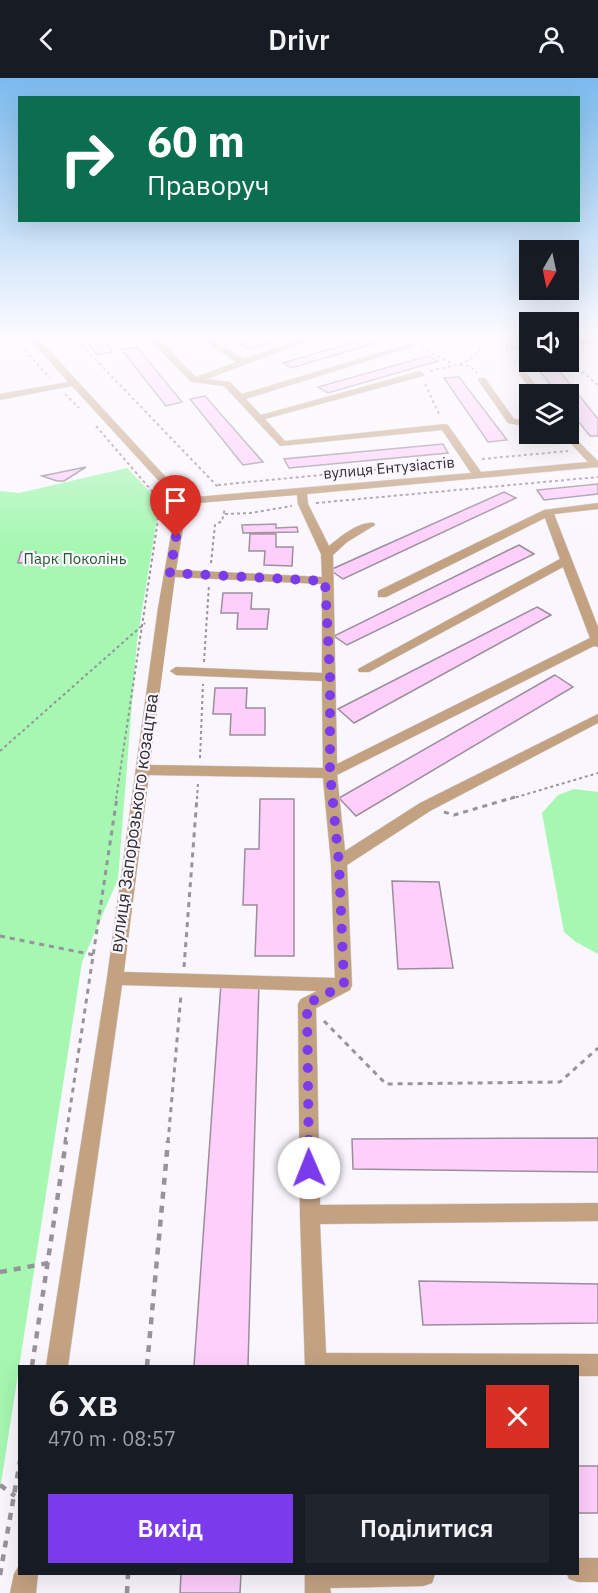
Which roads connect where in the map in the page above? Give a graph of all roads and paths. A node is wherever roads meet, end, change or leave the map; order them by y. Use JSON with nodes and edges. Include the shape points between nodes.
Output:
{"nodes":[{"id":1,"x":79,"y":408,"type":"edge"},
{"id":2,"x":97,"y":408,"type":"edge"},
{"id":3,"x":143,"y":408,"type":"edge"},
{"id":4,"x":249,"y":408,"type":"edge"},
{"id":5,"x":297,"y":408,"type":"edge"},
{"id":6,"x":436,"y":408,"type":"edge"},
{"id":7,"x":502,"y":408,"type":"edge"},
{"id":8,"x":84,"y":413,"type":"dead end"},
{"id":9,"x":259,"y":418,"type":"junction"},
{"id":10,"x":92,"y":422,"type":"dead end"},
{"id":11,"x":519,"y":422,"type":"edge"},
{"id":12,"x":445,"y":427,"type":"junction"},
{"id":13,"x":575,"y":444,"type":"edge"},
{"id":14,"x":580,"y":450,"type":"junction"},
{"id":15,"x":467,"y":461,"type":"junction"},
{"id":16,"x":597,"y":464,"type":"edge"},
{"id":17,"x":478,"y":475,"type":"junction"},
{"id":18,"x":598,"y":477,"type":"edge"},
{"id":19,"x":302,"y":498,"type":"junction"},
{"id":20,"x":182,"y":501,"type":"junction"},
{"id":21,"x":224,"y":504,"type":"dead end"},
{"id":22,"x":598,"y":506,"type":"edge"},
{"id":23,"x":548,"y":512,"type":"junction"},
{"id":24,"x":225,"y":514,"type":"junction"},
{"id":25,"x":370,"y":525,"type":"dead end"},
{"id":26,"x":327,"y":554,"type":"junction"},
{"id":27,"x":568,"y":560,"type":"junction"},
{"id":28,"x":170,"y":573,"type":"junction"},
{"id":29,"x":209,"y":576,"type":"junction"},
{"id":30,"x":325,"y":581,"type":"junction"},
{"id":31,"x":382,"y":594,"type":"dead end"},
{"id":32,"x":164,"y":608,"type":"junction"},
{"id":33,"x":144,"y":623,"type":"junction"},
{"id":34,"x":597,"y":641,"type":"edge"},
{"id":35,"x":364,"y":669,"type":"dead end"},
{"id":36,"x":176,"y":670,"type":"dead end"},
{"id":37,"x":203,"y":671,"type":"junction"},
{"id":38,"x":330,"y":677,"type":"junction"},
{"id":39,"x":598,"y":718,"type":"edge"},
{"id":40,"x":0,"y":751,"type":"edge"},
{"id":41,"x":141,"y":770,"type":"junction"},
{"id":42,"x":199,"y":771,"type":"junction"},
{"id":43,"x":598,"y":772,"type":"edge"},
{"id":44,"x":330,"y":773,"type":"junction"},
{"id":45,"x":425,"y":807,"type":"junction"},
{"id":46,"x":339,"y":863,"type":"junction"},
{"id":47,"x":0,"y":936,"type":"edge"},
{"id":48,"x":94,"y":955,"type":"junction"},
{"id":49,"x":115,"y":978,"type":"junction"},
{"id":50,"x":183,"y":981,"type":"junction"},
{"id":51,"x":344,"y":985,"type":"junction"},
{"id":52,"x":307,"y":1004,"type":"junction"},
{"id":53,"x":598,"y":1048,"type":"edge"},
{"id":54,"x":598,"y":1212,"type":"edge"},
{"id":55,"x":310,"y":1215,"type":"junction"},
{"id":56,"x":74,"y":1258,"type":"junction"},
{"id":57,"x":46,"y":1264,"type":"junction"},
{"id":58,"x":0,"y":1272,"type":"edge"},
{"id":59,"x":32,"y":1365,"type":"edge"},
{"id":60,"x":57,"y":1365,"type":"edge"},
{"id":61,"x":147,"y":1365,"type":"edge"},
{"id":62,"x":316,"y":1365,"type":"edge"},
{"id":63,"x":598,"y":1365,"type":"edge"},
{"id":64,"x":18,"y":1475,"type":"edge"},
{"id":65,"x":0,"y":1485,"type":"edge"},
{"id":66,"x":15,"y":1496,"type":"junction"},
{"id":67,"x":598,"y":1569,"type":"edge"},
{"id":68,"x":579,"y":1570,"type":"edge"},
{"id":69,"x":0,"y":1575,"type":"edge"},
{"id":70,"x":26,"y":1575,"type":"edge"},
{"id":71,"x":128,"y":1575,"type":"edge"},
{"id":72,"x":408,"y":1575,"type":"edge"},
{"id":73,"x":317,"y":1581,"type":"edge"},
{"id":74,"x":23,"y":1593,"type":"edge"},
{"id":75,"x":127,"y":1593,"type":"edge"}],
"edges":[{"from":1,"to":8,"type":"path"},
{"from":2,"to":20,"type":"street"},
{"from":3,"to":15,"type":"path","via":[[218,485]]},
{"from":4,"to":9,"type":"street"},
{"from":5,"to":9,"type":"street"},
{"from":6,"to":12,"type":"path"},
{"from":7,"to":11,"type":"street","via":[[511,421]]},
{"from":9,"to":12,"type":"street","via":[[283,444]]},
{"from":10,"to":33,"type":"path","via":[[151,490],[160,506]]},
{"from":12,"to":15,"type":"street"},
{"from":13,"to":14,"type":"street"},
{"from":14,"to":15,"type":"path"},
{"from":14,"to":16,"type":"street"},
{"from":15,"to":17,"type":"street"},
{"from":16,"to":17,"type":"street","name":"вулиця Ентузіастів"},
{"from":17,"to":19,"type":"street","name":"вулиця Ентузіастів"},
{"from":18,"to":19,"type":"path"},
{"from":19,"to":20,"type":"street","name":"вулиця Ентузіастів"},
{"from":19,"to":24,"type":"path","via":[[250,513]]},
{"from":19,"to":26,"type":"street"},
{"from":20,"to":28,"type":"street","name":"вулиця Запорозького козацтва"},
{"from":21,"to":24,"type":"path"},
{"from":22,"to":23,"type":"street"},
{"from":23,"to":27,"type":"street"},
{"from":23,"to":31,"type":"street"},
{"from":24,"to":29,"type":"path","via":[[215,525]]},
{"from":25,"to":26,"type":"street"},
{"from":26,"to":30,"type":"street"},
{"from":27,"to":34,"type":"street"},
{"from":27,"to":35,"type":"street"},
{"from":28,"to":29,"type":"street"},
{"from":28,"to":32,"type":"street","name":"вулиця Запорозького козацтва"},
{"from":29,"to":30,"type":"street"},
{"from":29,"to":37,"type":"path"},
{"from":30,"to":38,"type":"street"},
{"from":32,"to":33,"type":"path"},
{"from":32,"to":41,"type":"street","name":"вулиця Запорозького козацтва"},
{"from":33,"to":40,"type":"path"},
{"from":33,"to":48,"type":"path"},
{"from":34,"to":44,"type":"street"},
{"from":36,"to":37,"type":"street"},
{"from":37,"to":38,"type":"street"},
{"from":37,"to":42,"type":"path"},
{"from":38,"to":44,"type":"street"},
{"from":39,"to":45,"type":"street"},
{"from":41,"to":42,"type":"street"},
{"from":41,"to":49,"type":"street","name":"вулиця Запорозького козацтва"},
{"from":42,"to":44,"type":"street"},
{"from":42,"to":50,"type":"path"},
{"from":43,"to":45,"type":"path","via":[[454,815]]},
{"from":44,"to":46,"type":"street"},
{"from":45,"to":46,"type":"street"},
{"from":46,"to":51,"type":"street"},
{"from":47,"to":48,"type":"path"},
{"from":48,"to":57,"type":"path"},
{"from":49,"to":50,"type":"street"},
{"from":49,"to":56,"type":"street","name":"вулиця Запорозького козацтва"},
{"from":50,"to":51,"type":"street"},
{"from":50,"to":61,"type":"path"},
{"from":51,"to":52,"type":"street"},
{"from":52,"to":53,"type":"path","via":[[386,1083],[560,1083]]},
{"from":52,"to":55,"type":"street"},
{"from":54,"to":55,"type":"street"},
{"from":55,"to":62,"type":"street"},
{"from":56,"to":57,"type":"path"},
{"from":56,"to":60,"type":"street","name":"вулиця Запорозького козацтва"},
{"from":57,"to":58,"type":"path"},
{"from":57,"to":59,"type":"path"},
{"from":62,"to":63,"type":"street"},
{"from":64,"to":66,"type":"path"},
{"from":65,"to":66,"type":"path"},
{"from":66,"to":69,"type":"path"},
{"from":67,"to":68,"type":"street"},
{"from":70,"to":74,"type":"street"},
{"from":71,"to":75,"type":"path"},
{"from":72,"to":73,"type":"street"}]}
